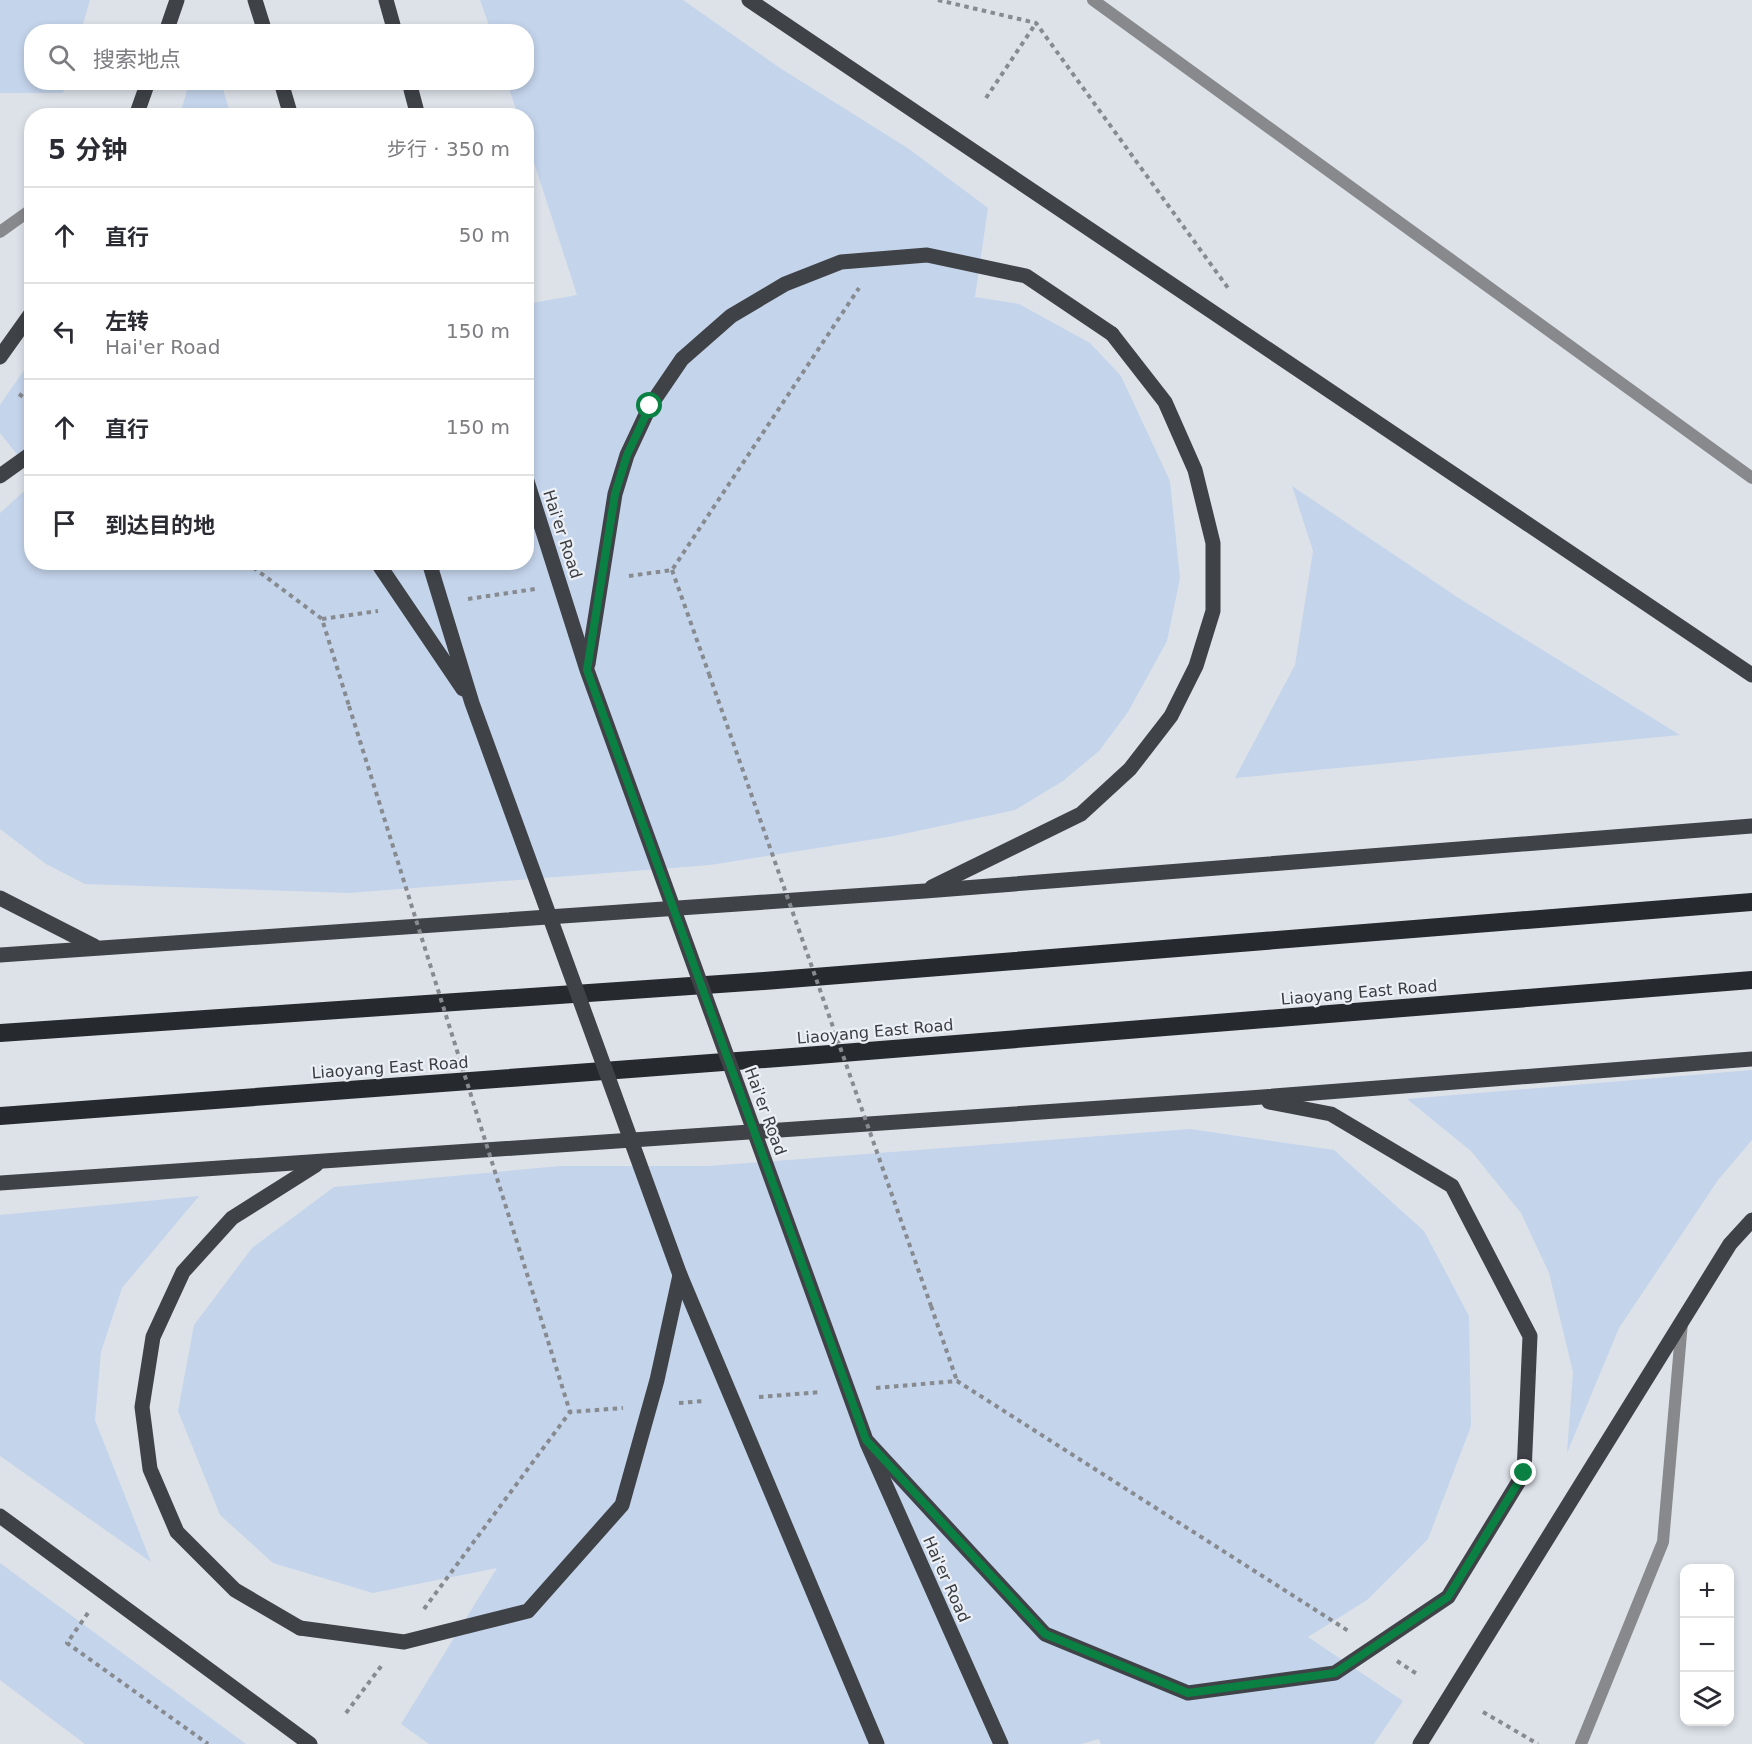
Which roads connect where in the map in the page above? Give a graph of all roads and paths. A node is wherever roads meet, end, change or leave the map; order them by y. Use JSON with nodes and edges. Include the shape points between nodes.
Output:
{"nodes":[{"id":1,"x":177,"y":0,"type":"edge"},
{"id":2,"x":255,"y":0,"type":"edge"},
{"id":3,"x":386,"y":0,"type":"edge"},
{"id":4,"x":749,"y":0,"type":"edge"},
{"id":5,"x":938,"y":0,"type":"edge"},
{"id":6,"x":1093,"y":0,"type":"edge"},
{"id":7,"x":1036,"y":23,"type":"junction"},
{"id":8,"x":169,"y":24,"type":"edge"},
{"id":9,"x":262,"y":24,"type":"edge"},
{"id":10,"x":392,"y":24,"type":"edge"},
{"id":11,"x":145,"y":90,"type":"edge"},
{"id":12,"x":283,"y":90,"type":"edge"},
{"id":13,"x":411,"y":90,"type":"edge"},
{"id":14,"x":986,"y":98,"type":"dead end"},
{"id":15,"x":139,"y":108,"type":"edge"},
{"id":16,"x":289,"y":108,"type":"edge"},
{"id":17,"x":416,"y":108,"type":"edge"},
{"id":18,"x":24,"y":215,"type":"edge"},
{"id":19,"x":0,"y":232,"type":"edge"},
{"id":20,"x":861,"y":286,"type":"dead end"},
{"id":21,"x":1228,"y":289,"type":"dead end"},
{"id":22,"x":24,"y":323,"type":"edge"},
{"id":23,"x":0,"y":357,"type":"edge"},
{"id":24,"x":19,"y":394,"type":"dead end"},
{"id":25,"x":24,"y":397,"type":"edge"},
{"id":26,"x":24,"y":459,"type":"edge"},
{"id":27,"x":0,"y":476,"type":"edge"},
{"id":28,"x":1752,"y":478,"type":"edge"},
{"id":29,"x":534,"y":503,"type":"edge"},
{"id":30,"x":257,"y":570,"type":"edge"},
{"id":31,"x":382,"y":570,"type":"edge"},
{"id":32,"x":431,"y":570,"type":"edge"},
{"id":33,"x":672,"y":570,"type":"junction"},
{"id":34,"x":626,"y":577,"type":"dead end"},
{"id":35,"x":544,"y":588,"type":"dead end"},
{"id":36,"x":462,"y":600,"type":"dead end"},
{"id":37,"x":380,"y":611,"type":"dead end"},
{"id":38,"x":322,"y":619,"type":"junction"},
{"id":39,"x":587,"y":670,"type":"junction"},
{"id":40,"x":1752,"y":675,"type":"edge"},
{"id":41,"x":472,"y":703,"type":"junction"},
{"id":42,"x":1752,"y":826,"type":"edge"},
{"id":43,"x":925,"y":891,"type":"junction"},
{"id":44,"x":0,"y":898,"type":"edge"},
{"id":45,"x":1752,"y":902,"type":"edge"},
{"id":46,"x":97,"y":947,"type":"junction"},
{"id":47,"x":0,"y":955,"type":"edge"},
{"id":48,"x":1752,"y":980,"type":"edge"},
{"id":49,"x":0,"y":1033,"type":"edge"},
{"id":50,"x":1752,"y":1059,"type":"edge"},
{"id":51,"x":1248,"y":1098,"type":"junction"},
{"id":52,"x":0,"y":1116,"type":"edge"},
{"id":53,"x":320,"y":1162,"type":"junction"},
{"id":54,"x":0,"y":1183,"type":"edge"},
{"id":55,"x":1752,"y":1220,"type":"edge"},
{"id":56,"x":680,"y":1275,"type":"junction"},
{"id":57,"x":1682,"y":1322,"type":"junction"},
{"id":58,"x":957,"y":1382,"type":"junction"},
{"id":59,"x":875,"y":1388,"type":"dead end"},
{"id":60,"x":828,"y":1392,"type":"dead end"},
{"id":61,"x":758,"y":1397,"type":"dead end"},
{"id":62,"x":711,"y":1401,"type":"dead end"},
{"id":63,"x":676,"y":1404,"type":"dead end"},
{"id":64,"x":629,"y":1407,"type":"dead end"},
{"id":65,"x":570,"y":1412,"type":"junction"},
{"id":66,"x":866,"y":1440,"type":"junction"},
{"id":67,"x":0,"y":1516,"type":"edge"},
{"id":68,"x":103,"y":1592,"type":"junction"},
{"id":69,"x":416,"y":1619,"type":"dead end"},
{"id":70,"x":1359,"y":1637,"type":"dead end"},
{"id":71,"x":388,"y":1656,"type":"dead end"},
{"id":72,"x":1388,"y":1656,"type":"dead end"},
{"id":73,"x":1417,"y":1674,"type":"dead end"},
{"id":74,"x":1483,"y":1712,"type":"dead end"},
{"id":75,"x":346,"y":1713,"type":"dead end"},
{"id":76,"x":208,"y":1744,"type":"edge"},
{"id":77,"x":310,"y":1744,"type":"edge"},
{"id":78,"x":877,"y":1744,"type":"edge"},
{"id":79,"x":1001,"y":1744,"type":"edge"},
{"id":80,"x":1420,"y":1744,"type":"edge"},
{"id":81,"x":1538,"y":1744,"type":"edge"},
{"id":82,"x":1581,"y":1744,"type":"edge"}],
"edges":[{"from":1,"to":8,"type":"main road"},
{"from":2,"to":9,"type":"main road"},
{"from":3,"to":10,"type":"main road"},
{"from":4,"to":40,"type":"main road"},
{"from":5,"to":7,"type":"path"},
{"from":6,"to":28,"type":"street"},
{"from":7,"to":14,"type":"path"},
{"from":7,"to":21,"type":"path"},
{"from":11,"to":15,"type":"main road"},
{"from":12,"to":16,"type":"main road"},
{"from":13,"to":17,"type":"main road"},
{"from":18,"to":19,"type":"street"},
{"from":20,"to":33,"type":"path"},
{"from":22,"to":23,"type":"main road"},
{"from":24,"to":25,"type":"path"},
{"from":26,"to":27,"type":"main road"},
{"from":29,"to":39,"type":"main road","name":"Hai'er Road","bridge":true},
{"from":30,"to":38,"type":"path"},
{"from":31,"to":41,"type":"main road","bridge":true},
{"from":32,"to":41,"type":"main road","bridge":true},
{"from":33,"to":34,"type":"path"},
{"from":33,"to":58,"type":"path","bridge":true},
{"from":35,"to":36,"type":"path"},
{"from":37,"to":38,"type":"path"},
{"from":38,"to":65,"type":"path","bridge":true},
{"from":39,"to":43,"type":"main road","bridge":true,"via":[[615,494],[627,455],[650,406],[682,359],[731,316],[785,284],[841,262],[927,255],[1026,276],[1112,334],[1165,402],[1198,480],[1213,543],[1213,611],[1196,666],[1171,716],[1130,769],[1081,814]]},
{"from":39,"to":66,"type":"main road","name":"Hai'er Road","bridge":true},
{"from":41,"to":56,"type":"main road","bridge":true},
{"from":42,"to":43,"type":"main road"},
{"from":43,"to":46,"type":"main road"},
{"from":44,"to":46,"type":"main road"},
{"from":45,"to":49,"type":"highway","via":[[752,982]]},
{"from":46,"to":47,"type":"main road"},
{"from":48,"to":52,"type":"highway","name":"Liaoyang East Road"},
{"from":50,"to":51,"type":"main road"},
{"from":51,"to":53,"type":"main road"},
{"from":51,"to":66,"type":"main road","bridge":true,"via":[[1331,1114],[1452,1186],[1530,1336],[1524,1473],[1448,1597],[1335,1673],[1188,1693],[1045,1634]]},
{"from":53,"to":54,"type":"main road"},
{"from":53,"to":56,"type":"main road","bridge":true,"via":[[232,1218],[183,1272],[153,1337],[142,1407],[150,1469],[177,1532],[235,1590],[300,1628],[404,1642],[528,1611],[622,1505],[657,1380]]},
{"from":55,"to":57,"type":"main road","via":[[1730,1244]]},
{"from":56,"to":78,"type":"main road","bridge":true},
{"from":57,"to":80,"type":"main road"},
{"from":57,"to":82,"type":"street","via":[[1663,1542]]},
{"from":58,"to":59,"type":"path"},
{"from":58,"to":70,"type":"path"},
{"from":60,"to":61,"type":"path"},
{"from":62,"to":63,"type":"path"},
{"from":64,"to":65,"type":"path"},
{"from":65,"to":69,"type":"path"},
{"from":66,"to":79,"type":"main road","name":"Hai'er Road"},
{"from":67,"to":68,"type":"main road"},
{"from":68,"to":76,"type":"path","via":[[67,1643]]},
{"from":68,"to":77,"type":"main road"},
{"from":71,"to":75,"type":"path"},
{"from":72,"to":73,"type":"path"},
{"from":74,"to":81,"type":"path"}]}
